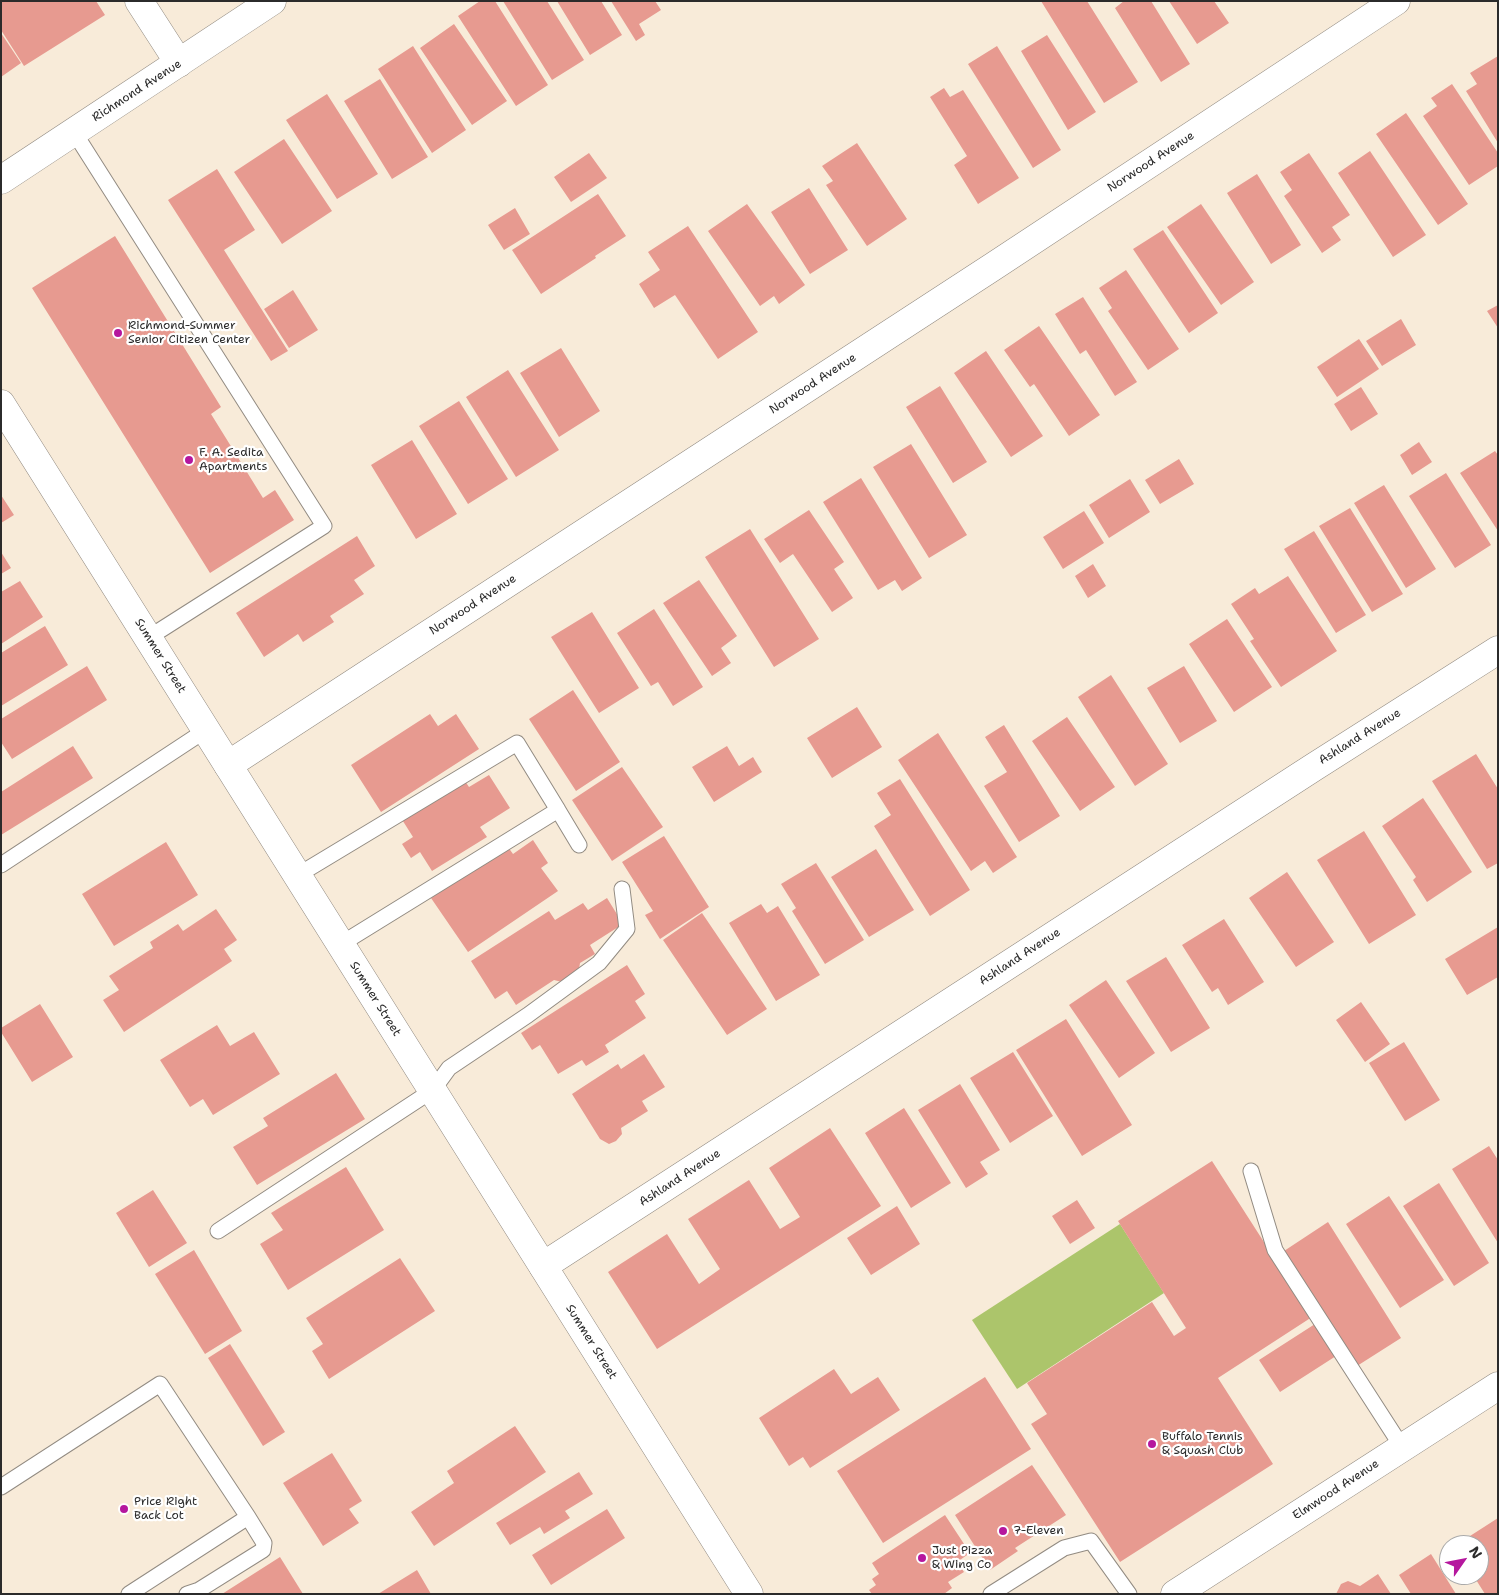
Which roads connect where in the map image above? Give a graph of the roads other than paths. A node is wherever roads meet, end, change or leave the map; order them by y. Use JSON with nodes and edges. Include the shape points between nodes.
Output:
{"nodes":[{"id":1,"x":139,"y":1,"type":"edge"},
{"id":2,"x":272,"y":1,"type":"edge"},
{"id":3,"x":1396,"y":1,"type":"edge"},
{"id":4,"x":179,"y":63,"type":"junction"},
{"id":5,"x":74,"y":132,"type":"junction"},
{"id":6,"x":1,"y":180,"type":"edge"},
{"id":7,"x":1,"y":404,"type":"edge"},
{"id":8,"x":148,"y":638,"type":"junction"},
{"id":9,"x":1498,"y":650,"type":"edge"},
{"id":10,"x":206,"y":730,"type":"junction"},
{"id":11,"x":228,"y":765,"type":"junction"},
{"id":12,"x":558,"y":810,"type":"junction"},
{"id":13,"x":579,"y":845,"type":"dead end"},
{"id":14,"x":1,"y":865,"type":"edge"},
{"id":15,"x":298,"y":875,"type":"junction"},
{"id":16,"x":622,"y":889,"type":"dead end"},
{"id":17,"x":341,"y":944,"type":"junction"},
{"id":18,"x":432,"y":1090,"type":"junction"},
{"id":19,"x":1251,"y":1171,"type":"dead end"},
{"id":20,"x":218,"y":1231,"type":"dead end"},
{"id":21,"x":543,"y":1266,"type":"junction"},
{"id":22,"x":1498,"y":1386,"type":"edge"},
{"id":23,"x":1402,"y":1447,"type":"junction"},
{"id":24,"x":1,"y":1487,"type":"edge"},
{"id":25,"x":248,"y":1517,"type":"junction"},
{"id":26,"x":134,"y":1591,"type":"edge"},
{"id":27,"x":997,"y":1592,"type":"edge"},
{"id":28,"x":155,"y":1594,"type":"edge"},
{"id":29,"x":188,"y":1594,"type":"edge"},
{"id":30,"x":750,"y":1594,"type":"edge"},
{"id":31,"x":1130,"y":1594,"type":"edge"},
{"id":32,"x":1175,"y":1594,"type":"edge"}],
"edges":[{"from":1,"to":4,"type":"street"},
{"from":2,"to":4,"type":"street","name":"Richmond Avenue"},
{"from":3,"to":11,"type":"street","name":"Norwood Avenue"},
{"from":4,"to":5,"type":"street","name":"Richmond Avenue"},
{"from":5,"to":6,"type":"street","name":"Richmond Avenue"},
{"from":5,"to":8,"type":"lane","via":[[324,526]]},
{"from":7,"to":8,"type":"street","name":"Summer Street"},
{"from":8,"to":10,"type":"street","name":"Summer Street"},
{"from":9,"to":21,"type":"street","name":"Ashland Avenue"},
{"from":10,"to":11,"type":"street","name":"Summer Street"},
{"from":10,"to":14,"type":"lane"},
{"from":11,"to":15,"type":"street","name":"Summer Street"},
{"from":12,"to":13,"type":"lane"},
{"from":12,"to":15,"type":"lane","via":[[517,743]]},
{"from":12,"to":17,"type":"lane"},
{"from":15,"to":17,"type":"street","name":"Summer Street"},
{"from":16,"to":18,"type":"lane","via":[[627,928],[599,963],[449,1068]]},
{"from":17,"to":18,"type":"street","name":"Summer Street"},
{"from":18,"to":20,"type":"lane"},
{"from":18,"to":21,"type":"street","name":"Summer Street"},
{"from":19,"to":23,"type":"lane","via":[[1275,1250]]},
{"from":21,"to":30,"type":"street","name":"Summer Street"},
{"from":22,"to":23,"type":"street","name":"Elmwood Avenue"},
{"from":23,"to":32,"type":"street","name":"Elmwood Avenue"},
{"from":24,"to":25,"type":"lane","via":[[160,1384]]},
{"from":25,"to":26,"type":"lane"},
{"from":25,"to":29,"type":"lane","via":[[264,1543],[263,1550]]},
{"from":26,"to":28,"type":"lane"},
{"from":27,"to":31,"type":"lane","via":[[1064,1548],[1091,1541]]}]}
